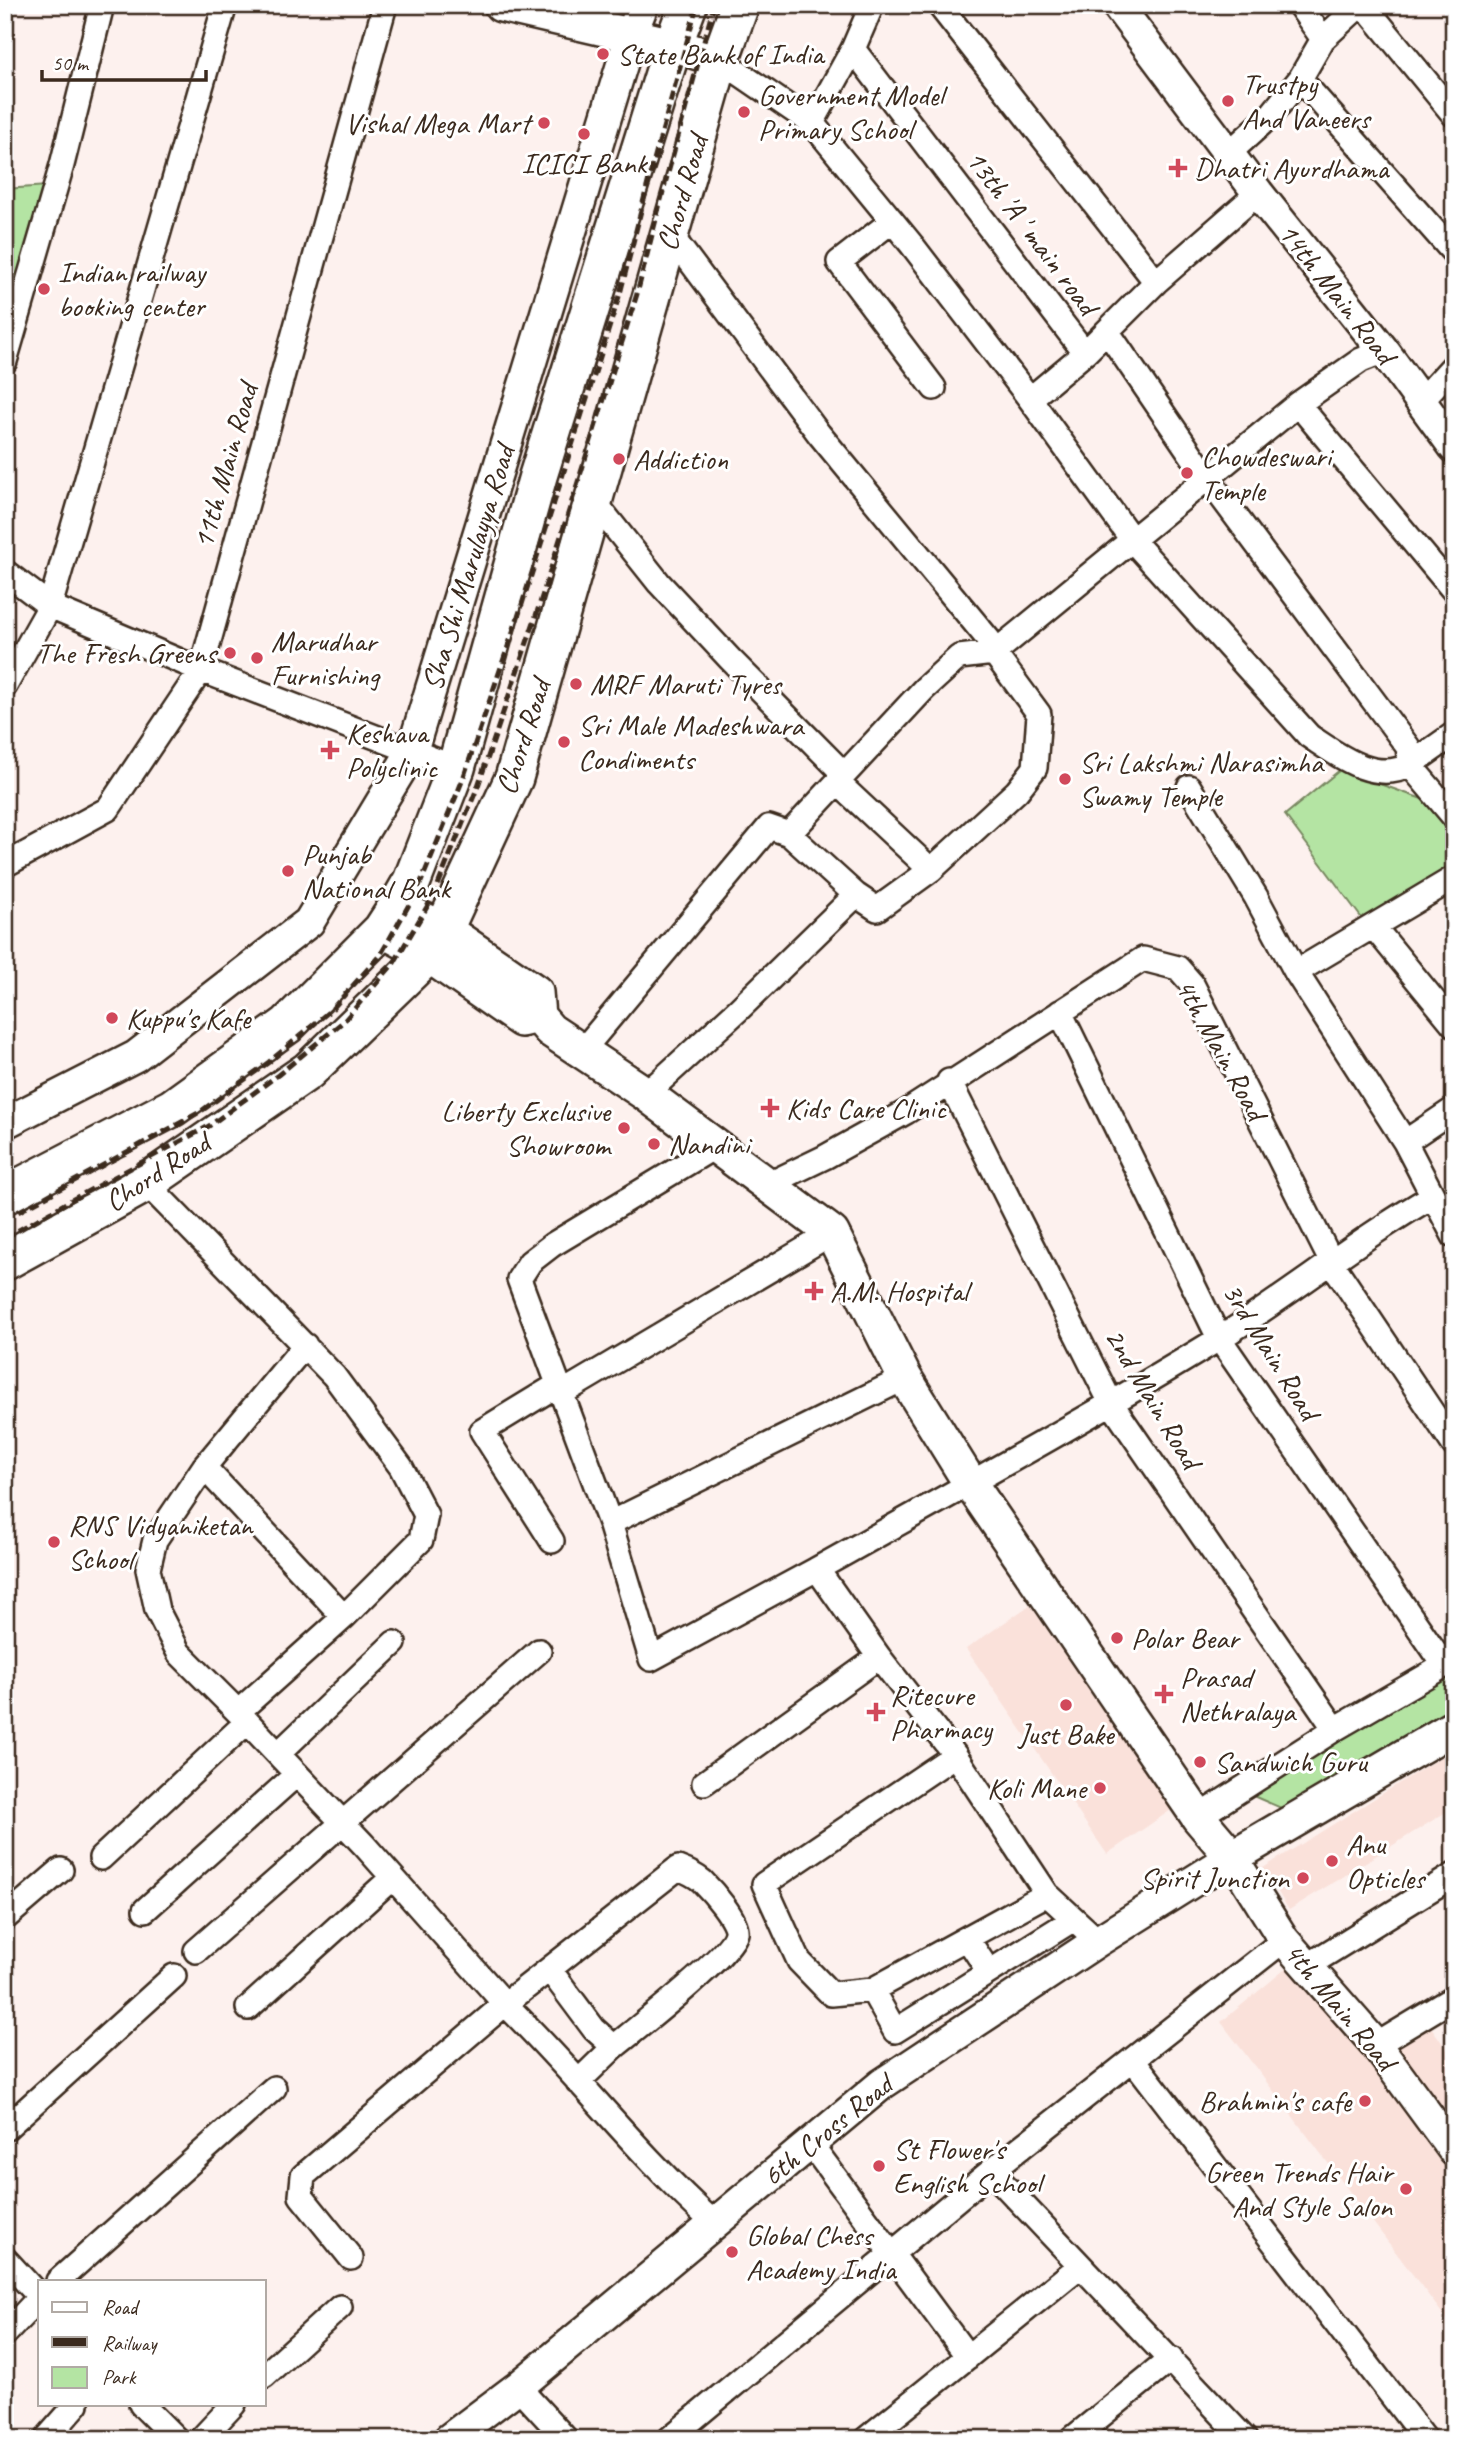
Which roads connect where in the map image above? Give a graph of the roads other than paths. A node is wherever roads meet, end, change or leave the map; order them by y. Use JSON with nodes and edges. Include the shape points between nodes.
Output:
{"nodes":[{"id":1,"x":102,"y":5,"type":"edge"},
{"id":2,"x":225,"y":5,"type":"edge"},
{"id":3,"x":385,"y":5,"type":"edge"},
{"id":4,"x":501,"y":5,"type":"edge"},
{"id":5,"x":688,"y":5,"type":"edge"},
{"id":6,"x":740,"y":5,"type":"edge"},
{"id":7,"x":872,"y":5,"type":"edge"},
{"id":8,"x":939,"y":5,"type":"edge"},
{"id":9,"x":1117,"y":5,"type":"edge"},
{"id":10,"x":1299,"y":5,"type":"edge"},
{"id":11,"x":1362,"y":5,"type":"edge"},
{"id":12,"x":637,"y":20,"type":"edge"},
{"id":13,"x":1323,"y":39,"type":"junction"},
{"id":14,"x":673,"y":45,"type":"junction"},
{"id":15,"x":853,"y":48,"type":"junction"},
{"id":16,"x":720,"y":61,"type":"junction"},
{"id":17,"x":1300,"y":79,"type":"junction"},
{"id":18,"x":1454,"y":115,"type":"edge"},
{"id":19,"x":812,"y":124,"type":"junction"},
{"id":20,"x":1229,"y":153,"type":"junction"},
{"id":21,"x":1258,"y":193,"type":"junction"},
{"id":22,"x":892,"y":221,"type":"junction"},
{"id":23,"x":670,"y":234,"type":"junction"},
{"id":24,"x":1454,"y":253,"type":"edge"},
{"id":25,"x":1156,"y":282,"type":"junction"},
{"id":26,"x":1107,"y":331,"type":"junction"},
{"id":27,"x":1384,"y":351,"type":"junction"},
{"id":28,"x":1085,"y":353,"type":"junction"},
{"id":29,"x":5,"y":361,"type":"edge"},
{"id":30,"x":1454,"y":365,"type":"edge"},
{"id":31,"x":934,"y":388,"type":"dead end"},
{"id":32,"x":1030,"y":399,"type":"junction"},
{"id":33,"x":1421,"y":401,"type":"junction"},
{"id":34,"x":1298,"y":404,"type":"junction"},
{"id":35,"x":1454,"y":447,"type":"edge"},
{"id":36,"x":1208,"y":480,"type":"junction"},
{"id":37,"x":593,"y":500,"type":"junction"},
{"id":38,"x":1133,"y":541,"type":"junction"},
{"id":39,"x":5,"y":572,"type":"edge"},
{"id":40,"x":1454,"y":591,"type":"edge"},
{"id":41,"x":50,"y":606,"type":"junction"},
{"id":42,"x":994,"y":653,"type":"junction"},
{"id":43,"x":201,"y":670,"type":"junction"},
{"id":44,"x":5,"y":686,"type":"edge"},
{"id":45,"x":1454,"y":734,"type":"edge"},
{"id":46,"x":412,"y":751,"type":"junction"},
{"id":47,"x":1410,"y":765,"type":"junction"},
{"id":48,"x":456,"y":768,"type":"junction"},
{"id":49,"x":841,"y":778,"type":"junction"},
{"id":50,"x":1189,"y":787,"type":"dead end"},
{"id":51,"x":1454,"y":817,"type":"edge"},
{"id":52,"x":789,"y":834,"type":"junction"},
{"id":53,"x":5,"y":864,"type":"edge"},
{"id":54,"x":931,"y":870,"type":"junction"},
{"id":55,"x":1454,"y":878,"type":"edge"},
{"id":56,"x":856,"y":895,"type":"junction"},
{"id":57,"x":390,"y":919,"type":"junction"},
{"id":58,"x":1373,"y":926,"type":"junction"},
{"id":59,"x":436,"y":942,"type":"junction"},
{"id":60,"x":1296,"y":972,"type":"junction"},
{"id":61,"x":1060,"y":1012,"type":"junction"},
{"id":62,"x":1454,"y":1025,"type":"edge"},
{"id":63,"x":583,"y":1050,"type":"junction"},
{"id":64,"x":949,"y":1081,"type":"junction"},
{"id":65,"x":646,"y":1094,"type":"junction"},
{"id":66,"x":1454,"y":1109,"type":"edge"},
{"id":67,"x":5,"y":1123,"type":"edge"},
{"id":68,"x":1405,"y":1142,"type":"junction"},
{"id":69,"x":716,"y":1146,"type":"junction"},
{"id":70,"x":146,"y":1183,"type":"junction"},
{"id":71,"x":769,"y":1184,"type":"junction"},
{"id":72,"x":5,"y":1195,"type":"edge"},
{"id":73,"x":1433,"y":1196,"type":"junction"},
{"id":74,"x":832,"y":1233,"type":"junction"},
{"id":75,"x":1454,"y":1236,"type":"edge"},
{"id":76,"x":5,"y":1261,"type":"edge"},
{"id":77,"x":1332,"y":1263,"type":"junction"},
{"id":78,"x":1219,"y":1338,"type":"junction"},
{"id":79,"x":304,"y":1345,"type":"junction"},
{"id":80,"x":905,"y":1378,"type":"junction"},
{"id":81,"x":561,"y":1388,"type":"junction"},
{"id":82,"x":1111,"y":1403,"type":"junction"},
{"id":83,"x":1454,"y":1445,"type":"edge"},
{"id":84,"x":204,"y":1467,"type":"junction"},
{"id":85,"x":970,"y":1483,"type":"junction"},
{"id":86,"x":610,"y":1523,"type":"junction"},
{"id":87,"x":552,"y":1541,"type":"dead end"},
{"id":88,"x":817,"y":1569,"type":"junction"},
{"id":89,"x":344,"y":1617,"type":"junction"},
{"id":90,"x":394,"y":1643,"type":"dead end"},
{"id":91,"x":540,"y":1651,"type":"dead end"},
{"id":92,"x":879,"y":1657,"type":"junction"},
{"id":93,"x":1449,"y":1663,"type":"edge"},
{"id":94,"x":242,"y":1717,"type":"junction"},
{"id":95,"x":1454,"y":1727,"type":"edge"},
{"id":96,"x":1335,"y":1729,"type":"junction"},
{"id":97,"x":278,"y":1754,"type":"junction"},
{"id":98,"x":955,"y":1755,"type":"junction"},
{"id":99,"x":297,"y":1774,"type":"junction"},
{"id":100,"x":704,"y":1783,"type":"dead end"},
{"id":101,"x":1198,"y":1817,"type":"junction"},
{"id":102,"x":342,"y":1822,"type":"junction"},
{"id":103,"x":1232,"y":1857,"type":"junction"},
{"id":104,"x":101,"y":1858,"type":"dead end"},
{"id":105,"x":61,"y":1870,"type":"dead end"},
{"id":106,"x":1454,"y":1875,"type":"edge"},
{"id":107,"x":392,"y":1878,"type":"junction"},
{"id":108,"x":1047,"y":1894,"type":"junction"},
{"id":109,"x":145,"y":1910,"type":"dead end"},
{"id":110,"x":5,"y":1918,"type":"edge"},
{"id":111,"x":1074,"y":1919,"type":"junction"},
{"id":112,"x":967,"y":1938,"type":"junction"},
{"id":113,"x":1284,"y":1940,"type":"junction"},
{"id":114,"x":1098,"y":1941,"type":"junction"},
{"id":115,"x":196,"y":1951,"type":"dead end"},
{"id":116,"x":1307,"y":1966,"type":"junction"},
{"id":117,"x":550,"y":1970,"type":"junction"},
{"id":118,"x":989,"y":1972,"type":"junction"},
{"id":119,"x":174,"y":1976,"type":"dead end"},
{"id":120,"x":872,"y":1990,"type":"junction"},
{"id":121,"x":1454,"y":1998,"type":"edge"},
{"id":122,"x":505,"y":2004,"type":"junction"},
{"id":123,"x":248,"y":2008,"type":"dead end"},
{"id":124,"x":1376,"y":2045,"type":"junction"},
{"id":125,"x":614,"y":2047,"type":"junction"},
{"id":126,"x":1133,"y":2061,"type":"junction"},
{"id":127,"x":578,"y":2082,"type":"junction"},
{"id":128,"x":274,"y":2088,"type":"dead end"},
{"id":129,"x":5,"y":2129,"type":"edge"},
{"id":130,"x":810,"y":2143,"type":"junction"},
{"id":131,"x":1452,"y":2146,"type":"edge"},
{"id":132,"x":991,"y":2171,"type":"junction"},
{"id":133,"x":713,"y":2222,"type":"junction"},
{"id":134,"x":892,"y":2254,"type":"junction"},
{"id":135,"x":351,"y":2258,"type":"dead end"},
{"id":136,"x":5,"y":2259,"type":"edge"},
{"id":137,"x":1080,"y":2266,"type":"junction"},
{"id":138,"x":59,"y":2280,"type":"edge"},
{"id":139,"x":38,"y":2295,"type":"edge"},
{"id":140,"x":38,"y":2299,"type":"edge"},
{"id":141,"x":340,"y":2307,"type":"dead end"},
{"id":142,"x":5,"y":2334,"type":"edge"},
{"id":143,"x":968,"y":2357,"type":"junction"},
{"id":144,"x":1171,"y":2360,"type":"junction"},
{"id":145,"x":266,"y":2374,"type":"edge"},
{"id":146,"x":518,"y":2387,"type":"junction"},
{"id":147,"x":75,"y":2406,"type":"edge"},
{"id":148,"x":143,"y":2406,"type":"edge"},
{"id":149,"x":232,"y":2406,"type":"edge"},
{"id":150,"x":46,"y":2439,"type":"edge"},
{"id":151,"x":176,"y":2439,"type":"edge"},
{"id":152,"x":201,"y":2439,"type":"edge"},
{"id":153,"x":449,"y":2439,"type":"edge"},
{"id":154,"x":566,"y":2439,"type":"edge"},
{"id":155,"x":669,"y":2439,"type":"edge"},
{"id":156,"x":866,"y":2439,"type":"edge"},
{"id":157,"x":1072,"y":2439,"type":"edge"},
{"id":158,"x":1245,"y":2439,"type":"edge"},
{"id":159,"x":1425,"y":2439,"type":"edge"}],
"edges":[{"from":1,"to":29,"type":"street"},
{"from":2,"to":41,"type":"street"},
{"from":3,"to":43,"type":"street","name":"11th Main Road"},
{"from":4,"to":12,"type":"main road"},
{"from":5,"to":14,"type":"main road","name":"Chord Road"},
{"from":6,"to":16,"type":"main road","name":"Chord Road"},
{"from":7,"to":15,"type":"street"},
{"from":8,"to":25,"type":"street"},
{"from":9,"to":20,"type":"street","name":"14th Main Road"},
{"from":10,"to":13,"type":"street"},
{"from":11,"to":13,"type":"street"},
{"from":11,"to":18,"type":"street"},
{"from":12,"to":14,"type":"main road"},
{"from":12,"to":46,"type":"street","name":"Sha Shi Marulayya Road"},
{"from":13,"to":17,"type":"street"},
{"from":14,"to":16,"type":"main road"},
{"from":14,"to":48,"type":"main road","name":"Chord Road","via":[[538,476]]},
{"from":15,"to":19,"type":"street"},
{"from":15,"to":28,"type":"street","name":"13th 'A ' main road"},
{"from":16,"to":19,"type":"street"},
{"from":16,"to":23,"type":"main road","name":"Chord Road"},
{"from":17,"to":20,"type":"street","via":[[1270,116]]},
{"from":17,"to":24,"type":"street"},
{"from":19,"to":22,"type":"street"},
{"from":20,"to":21,"type":"street","name":"14th Main Road"},
{"from":21,"to":25,"type":"street"},
{"from":21,"to":27,"type":"street","name":"14th Main Road"},
{"from":22,"to":31,"type":"street","via":[[839,262]]},
{"from":22,"to":32,"type":"street"},
{"from":23,"to":37,"type":"main road","name":"Chord Road"},
{"from":23,"to":42,"type":"street","via":[[818,434],[989,640]]},
{"from":25,"to":26,"type":"street"},
{"from":26,"to":28,"type":"street"},
{"from":26,"to":36,"type":"street"},
{"from":27,"to":33,"type":"street","name":"14th Main Road"},
{"from":27,"to":34,"type":"street","via":[[1361,359]]},
{"from":28,"to":32,"type":"street"},
{"from":30,"to":33,"type":"street"},
{"from":32,"to":38,"type":"street"},
{"from":33,"to":35,"type":"street","name":"14th Main Road"},
{"from":34,"to":36,"type":"street"},
{"from":34,"to":40,"type":"street"},
{"from":36,"to":38,"type":"street"},
{"from":36,"to":47,"type":"street","via":[[1408,747]]},
{"from":37,"to":49,"type":"street","via":[[659,583]]},
{"from":37,"to":59,"type":"main road","name":"Chord Road","via":[[514,778]]},
{"from":38,"to":42,"type":"street"},
{"from":38,"to":47,"type":"street","via":[[1309,736],[1367,770]]},
{"from":39,"to":41,"type":"street"},
{"from":41,"to":43,"type":"street"},
{"from":41,"to":44,"type":"street"},
{"from":42,"to":49,"type":"street","via":[[959,657]]},
{"from":42,"to":54,"type":"street","via":[[1039,714],[1035,768]]},
{"from":43,"to":46,"type":"street"},
{"from":43,"to":53,"type":"street","name":"11th Main Road","via":[[108,809]]},
{"from":45,"to":47,"type":"street"},
{"from":46,"to":48,"type":"street"},
{"from":46,"to":67,"type":"street","name":"Sha Shi Marulayya Road","via":[[309,922],[136,1056]]},
{"from":47,"to":51,"type":"street"},
{"from":48,"to":57,"type":"main road","name":"Chord Road","via":[[412,881]]},
{"from":49,"to":52,"type":"street"},
{"from":49,"to":54,"type":"street"},
{"from":50,"to":60,"type":"street"},
{"from":52,"to":56,"type":"street"},
{"from":52,"to":63,"type":"street","via":[[769,827]]},
{"from":54,"to":56,"type":"street","via":[[877,909]]},
{"from":55,"to":58,"type":"street"},
{"from":56,"to":65,"type":"street"},
{"from":57,"to":59,"type":"main road"},
{"from":57,"to":72,"type":"main road","name":"Chord Road","via":[[287,1025],[172,1108]]},
{"from":58,"to":60,"type":"street"},
{"from":58,"to":62,"type":"street"},
{"from":59,"to":63,"type":"main road","via":[[536,992],[538,1016],[550,1030]]},
{"from":59,"to":70,"type":"main road","name":"Chord Road","via":[[308,1071]]},
{"from":60,"to":68,"type":"street"},
{"from":61,"to":64,"type":"street","name":"4th Main Road"},
{"from":61,"to":77,"type":"street","name":"4th Main Road","via":[[1143,958],[1178,968],[1192,984]]},
{"from":61,"to":78,"type":"street","name":"3rd Main Road"},
{"from":63,"to":65,"type":"main road"},
{"from":64,"to":71,"type":"street","name":"4th Main Road","via":[[906,1112]]},
{"from":64,"to":82,"type":"street","name":"2nd Main Road"},
{"from":65,"to":69,"type":"main road"},
{"from":66,"to":68,"type":"street"},
{"from":68,"to":73,"type":"street"},
{"from":69,"to":71,"type":"main road"},
{"from":69,"to":81,"type":"street","via":[[552,1245],[530,1262],[519,1279]]},
{"from":70,"to":76,"type":"main road","name":"Chord Road"},
{"from":70,"to":79,"type":"street"},
{"from":71,"to":74,"type":"main road"},
{"from":73,"to":75,"type":"street"},
{"from":73,"to":77,"type":"street"},
{"from":74,"to":80,"type":"main road"},
{"from":74,"to":81,"type":"street"},
{"from":77,"to":78,"type":"street"},
{"from":77,"to":83,"type":"street","name":"4th Main Road"},
{"from":78,"to":82,"type":"street"},
{"from":78,"to":93,"type":"street","name":"3rd Main Road"},
{"from":79,"to":84,"type":"street"},
{"from":79,"to":89,"type":"street","via":[[334,1376],[401,1467],[426,1515],[421,1540]]},
{"from":80,"to":85,"type":"main road"},
{"from":80,"to":86,"type":"street"},
{"from":81,"to":86,"type":"street"},
{"from":81,"to":87,"type":"street","via":[[482,1431]]},
{"from":82,"to":85,"type":"street"},
{"from":82,"to":96,"type":"street","name":"2nd Main Road"},
{"from":84,"to":89,"type":"street"},
{"from":84,"to":94,"type":"street","via":[[155,1540],[148,1569],[157,1610],[179,1653]]},
{"from":85,"to":88,"type":"street"},
{"from":85,"to":101,"type":"main road"},
{"from":86,"to":88,"type":"street","via":[[651,1659]]},
{"from":88,"to":92,"type":"street"},
{"from":89,"to":94,"type":"street"},
{"from":90,"to":97,"type":"street"},
{"from":91,"to":102,"type":"street"},
{"from":92,"to":98,"type":"street"},
{"from":92,"to":100,"type":"street"},
{"from":93,"to":96,"type":"street"},
{"from":94,"to":97,"type":"street"},
{"from":94,"to":104,"type":"street"},
{"from":95,"to":103,"type":"main road"},
{"from":96,"to":101,"type":"street"},
{"from":97,"to":99,"type":"street"},
{"from":98,"to":108,"type":"street"},
{"from":98,"to":120,"type":"street","via":[[764,1884],[799,1961],[831,1994]]},
{"from":99,"to":102,"type":"street"},
{"from":99,"to":109,"type":"street"},
{"from":101,"to":103,"type":"main road"},
{"from":102,"to":107,"type":"street"},
{"from":102,"to":115,"type":"street"},
{"from":103,"to":113,"type":"street","name":"4th Main Road"},
{"from":103,"to":114,"type":"street","name":"6th Cross Road"},
{"from":105,"to":110,"type":"street"},
{"from":106,"to":116,"type":"street"},
{"from":107,"to":122,"type":"street"},
{"from":107,"to":123,"type":"street"},
{"from":108,"to":111,"type":"street"},
{"from":108,"to":112,"type":"street"},
{"from":111,"to":114,"type":"street"},
{"from":111,"to":118,"type":"street"},
{"from":112,"to":118,"type":"street"},
{"from":112,"to":120,"type":"street"},
{"from":113,"to":116,"type":"street","name":"4th Main Road"},
{"from":113,"to":126,"type":"street"},
{"from":114,"to":130,"type":"street","name":"6th Cross Road","via":[[882,2084]]},
{"from":116,"to":124,"type":"street","name":"4th Main Road"},
{"from":117,"to":122,"type":"street"},
{"from":117,"to":125,"type":"street","via":[[594,2029]]},
{"from":117,"to":125,"type":"street","via":[[678,1868],[701,1880],[727,1911],[737,1932],[729,1946]]},
{"from":118,"to":120,"type":"street","via":[[895,2031]]},
{"from":119,"to":129,"type":"street"},
{"from":121,"to":124,"type":"street"},
{"from":122,"to":127,"type":"street"},
{"from":122,"to":135,"type":"street","via":[[303,2176],[301,2196]]},
{"from":124,"to":131,"type":"street","name":"4th Main Road"},
{"from":125,"to":127,"type":"street"},
{"from":126,"to":132,"type":"street"},
{"from":126,"to":159,"type":"street"},
{"from":127,"to":133,"type":"street"},
{"from":128,"to":138,"type":"street"},
{"from":130,"to":133,"type":"street","name":"6th Cross Road"},
{"from":130,"to":134,"type":"street"},
{"from":132,"to":134,"type":"street"},
{"from":132,"to":137,"type":"street"},
{"from":133,"to":146,"type":"street","name":"6th Cross Road"},
{"from":134,"to":143,"type":"street"},
{"from":134,"to":155,"type":"street"},
{"from":136,"to":139,"type":"street"},
{"from":137,"to":143,"type":"street"},
{"from":137,"to":144,"type":"street"},
{"from":140,"to":142,"type":"street"},
{"from":141,"to":145,"type":"street"},
{"from":143,"to":156,"type":"street"},
{"from":144,"to":157,"type":"street"},
{"from":144,"to":158,"type":"street"},
{"from":146,"to":153,"type":"street","name":"6th Cross Road"},
{"from":146,"to":154,"type":"street"},
{"from":147,"to":150,"type":"street"},
{"from":148,"to":151,"type":"street"},
{"from":149,"to":152,"type":"street"}]}
